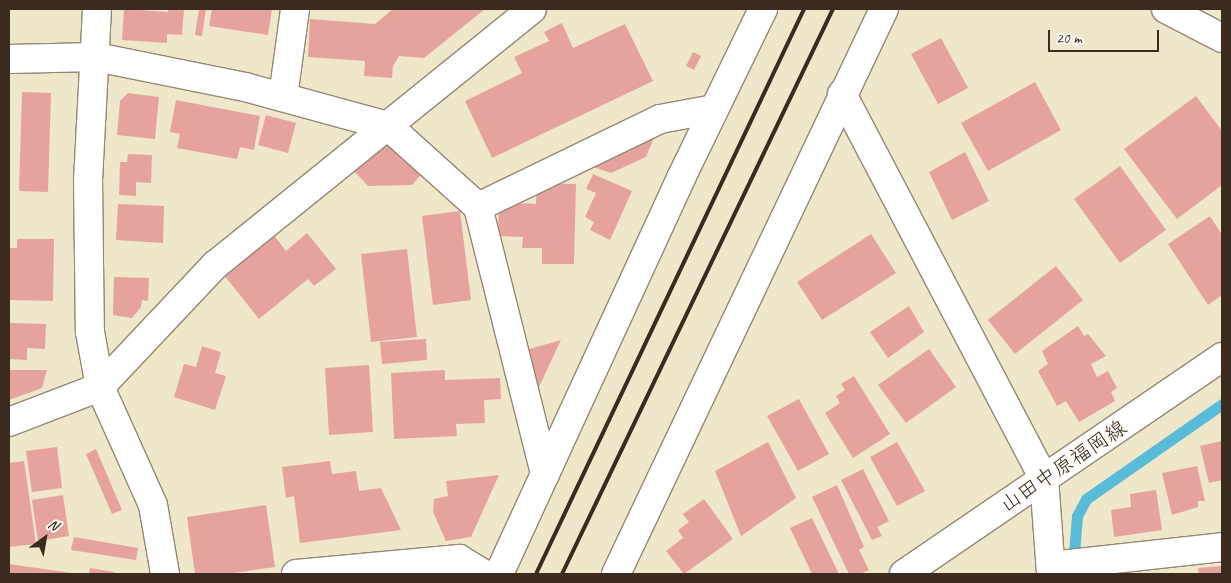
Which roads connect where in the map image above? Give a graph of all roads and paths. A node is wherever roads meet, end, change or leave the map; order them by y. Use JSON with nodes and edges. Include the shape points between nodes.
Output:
{"nodes":[{"id":1,"x":97,"y":9,"type":"edge"},
{"id":2,"x":295,"y":9,"type":"edge"},
{"id":3,"x":532,"y":9,"type":"edge"},
{"id":4,"x":763,"y":9,"type":"edge"},
{"id":5,"x":884,"y":9,"type":"edge"},
{"id":6,"x":1166,"y":9,"type":"edge"},
{"id":7,"x":1222,"y":38,"type":"edge"},
{"id":8,"x":96,"y":57,"type":"junction"},
{"id":9,"x":9,"y":59,"type":"edge"},
{"id":10,"x":842,"y":94,"type":"junction"},
{"id":11,"x":282,"y":97,"type":"junction"},
{"id":12,"x":714,"y":109,"type":"junction"},
{"id":13,"x":388,"y":126,"type":"junction"},
{"id":14,"x":478,"y":207,"type":"junction"},
{"id":15,"x":1222,"y":357,"type":"edge"},
{"id":16,"x":100,"y":387,"type":"junction"},
{"id":17,"x":9,"y":422,"type":"edge"},
{"id":18,"x":545,"y":474,"type":"junction"},
{"id":19,"x":1044,"y":478,"type":"junction"},
{"id":20,"x":1222,"y":547,"type":"edge"},
{"id":21,"x":1051,"y":570,"type":"edge"},
{"id":22,"x":165,"y":574,"type":"edge"},
{"id":23,"x":296,"y":574,"type":"edge"},
{"id":24,"x":484,"y":574,"type":"edge"},
{"id":25,"x":499,"y":574,"type":"edge"},
{"id":26,"x":616,"y":574,"type":"edge"},
{"id":27,"x":904,"y":574,"type":"edge"}],
"edges":[{"from":1,"to":8,"type":"street"},
{"from":2,"to":11,"type":"street"},
{"from":3,"to":13,"type":"street"},
{"from":4,"to":12,"type":"street"},
{"from":5,"to":10,"type":"street"},
{"from":6,"to":7,"type":"street"},
{"from":8,"to":9,"type":"street"},
{"from":8,"to":11,"type":"street"},
{"from":8,"to":16,"type":"street","via":[[88,178],[90,332]]},
{"from":10,"to":19,"type":"street"},
{"from":10,"to":26,"type":"street"},
{"from":11,"to":13,"type":"street"},
{"from":12,"to":14,"type":"street","via":[[660,119]]},
{"from":12,"to":18,"type":"street"},
{"from":13,"to":14,"type":"street"},
{"from":13,"to":16,"type":"street","via":[[215,265]]},
{"from":14,"to":18,"type":"street"},
{"from":15,"to":19,"type":"street","name":"山田中原福岡線"},
{"from":16,"to":17,"type":"street"},
{"from":16,"to":22,"type":"street","via":[[153,505]]},
{"from":18,"to":25,"type":"street"},
{"from":19,"to":21,"type":"street"},
{"from":19,"to":27,"type":"street","name":"山田中原福岡線"},
{"from":20,"to":21,"type":"street","via":[[1092,561]]},
{"from":23,"to":24,"type":"street","via":[[459,559]]}]}
